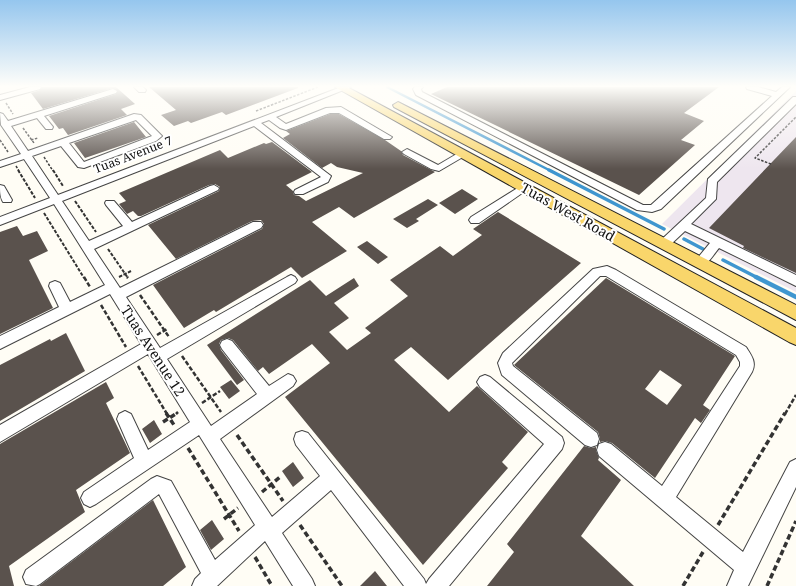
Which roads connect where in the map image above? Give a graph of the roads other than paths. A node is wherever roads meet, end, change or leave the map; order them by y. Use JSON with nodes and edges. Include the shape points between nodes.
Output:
{"nodes":[{"id":1,"x":35,"y":114,"type":"edge"},
{"id":2,"x":38,"y":114,"type":"edge"},
{"id":3,"x":277,"y":114,"type":"edge"},
{"id":4,"x":318,"y":114,"type":"edge"},
{"id":5,"x":349,"y":114,"type":"edge"},
{"id":6,"x":393,"y":114,"type":"edge"},
{"id":7,"x":415,"y":114,"type":"edge"},
{"id":8,"x":459,"y":114,"type":"edge"},
{"id":9,"x":758,"y":114,"type":"edge"},
{"id":10,"x":780,"y":114,"type":"edge"},
{"id":11,"x":270,"y":117,"type":"junction"},
{"id":12,"x":1,"y":119,"type":"edge"},
{"id":13,"x":255,"y":123,"type":"junction"},
{"id":14,"x":49,"y":128,"type":"dead end"},
{"id":15,"x":387,"y":137,"type":"dead end"},
{"id":16,"x":63,"y":142,"type":"junction"},
{"id":17,"x":407,"y":152,"type":"dead end"},
{"id":18,"x":463,"y":154,"type":"junction"},
{"id":19,"x":26,"y":155,"type":"junction"},
{"id":20,"x":0,"y":164,"type":"edge"},
{"id":21,"x":524,"y":187,"type":"junction"},
{"id":22,"x":0,"y":188,"type":"edge"},
{"id":23,"x":214,"y":188,"type":"dead end"},
{"id":24,"x":299,"y":192,"type":"dead end"},
{"id":25,"x":56,"y":199,"type":"junction"},
{"id":26,"x":7,"y":200,"type":"dead end"},
{"id":27,"x":110,"y":203,"type":"dead end"},
{"id":28,"x":475,"y":220,"type":"dead end"},
{"id":29,"x":0,"y":221,"type":"edge"},
{"id":30,"x":257,"y":225,"type":"dead end"},
{"id":31,"x":683,"y":225,"type":"junction"},
{"id":32,"x":130,"y":227,"type":"junction"},
{"id":33,"x":718,"y":242,"type":"junction"},
{"id":34,"x":664,"y":244,"type":"junction"},
{"id":35,"x":87,"y":247,"type":"junction"},
{"id":36,"x":700,"y":263,"type":"junction"},
{"id":37,"x":291,"y":280,"type":"dead end"},
{"id":38,"x":796,"y":281,"type":"edge"},
{"id":39,"x":55,"y":286,"type":"dead end"},
{"id":40,"x":115,"y":291,"type":"junction"},
{"id":41,"x":67,"y":309,"type":"junction"},
{"id":42,"x":796,"y":313,"type":"edge"},
{"id":43,"x":796,"y":337,"type":"edge"},
{"id":44,"x":0,"y":343,"type":"edge"},
{"id":45,"x":227,"y":345,"type":"dead end"},
{"id":46,"x":154,"y":351,"type":"junction"},
{"id":47,"x":288,"y":381,"type":"dead end"},
{"id":48,"x":485,"y":382,"type":"dead end"},
{"id":49,"x":267,"y":395,"type":"junction"},
{"id":50,"x":125,"y":419,"type":"dead end"},
{"id":51,"x":201,"y":424,"type":"junction"},
{"id":52,"x":0,"y":434,"type":"edge"},
{"id":53,"x":302,"y":439,"type":"dead end"},
{"id":54,"x":591,"y":439,"type":"dead end"},
{"id":55,"x":605,"y":450,"type":"dead end"},
{"id":56,"x":144,"y":462,"type":"junction"},
{"id":57,"x":796,"y":468,"type":"edge"},
{"id":58,"x":332,"y":478,"type":"junction"},
{"id":59,"x":90,"y":498,"type":"dead end"},
{"id":60,"x":664,"y":499,"type":"junction"},
{"id":61,"x":268,"y":529,"type":"junction"},
{"id":62,"x":747,"y":568,"type":"junction"},
{"id":63,"x":33,"y":576,"type":"dead end"},
{"id":64,"x":207,"y":581,"type":"edge"},
{"id":65,"x":305,"y":586,"type":"edge"},
{"id":66,"x":417,"y":586,"type":"edge"},
{"id":67,"x":436,"y":586,"type":"edge"},
{"id":68,"x":737,"y":586,"type":"edge"}],
"edges":[{"from":1,"to":12,"type":"street"},
{"from":2,"to":14,"type":"street"},
{"from":3,"to":11,"type":"street","name":"Tuas Avenue 7"},
{"from":4,"to":11,"type":"street","via":[[286,127]]},
{"from":5,"to":15,"type":"street"},
{"from":6,"to":18,"type":"main road","name":"Tuas West Road"},
{"from":7,"to":34,"type":"main road","name":"Tuas West Road"},
{"from":8,"to":9,"type":"street","via":[[647,209],[657,207]]},
{"from":10,"to":31,"type":"street","via":[[712,181],[711,199]]},
{"from":11,"to":13,"type":"street","name":"Tuas Avenue 7"},
{"from":12,"to":19,"type":"street","name":"Tuas Avenue 12"},
{"from":13,"to":24,"type":"street","via":[[326,176],[324,180]]},
{"from":13,"to":25,"type":"street","name":"Tuas Avenue 7"},
{"from":16,"to":16,"type":"street","via":[[81,165],[84,165],[153,140],[157,136],[134,117]]},
{"from":16,"to":19,"type":"street"},
{"from":17,"to":18,"type":"street","via":[[434,168],[439,168]]},
{"from":18,"to":21,"type":"main road","name":"Tuas West Road"},
{"from":19,"to":20,"type":"street"},
{"from":19,"to":25,"type":"street","name":"Tuas Avenue 12"},
{"from":21,"to":28,"type":"street"},
{"from":21,"to":43,"type":"main road","name":"Tuas West Road"},
{"from":22,"to":26,"type":"street"},
{"from":23,"to":32,"type":"street"},
{"from":25,"to":29,"type":"street","name":"Tuas Avenue 7"},
{"from":25,"to":35,"type":"street","name":"Tuas Avenue 12"},
{"from":27,"to":32,"type":"street"},
{"from":30,"to":40,"type":"street"},
{"from":31,"to":33,"type":"street"},
{"from":31,"to":34,"type":"street"},
{"from":32,"to":35,"type":"street"},
{"from":33,"to":36,"type":"street"},
{"from":33,"to":38,"type":"street"},
{"from":34,"to":36,"type":"main road","name":"Tuas West Road"},
{"from":35,"to":40,"type":"street","name":"Tuas Avenue 12"},
{"from":36,"to":42,"type":"main road","name":"Tuas West Road"},
{"from":37,"to":46,"type":"street"},
{"from":39,"to":41,"type":"street"},
{"from":40,"to":41,"type":"street"},
{"from":40,"to":46,"type":"street","name":"Tuas Avenue 12"},
{"from":41,"to":44,"type":"street"},
{"from":45,"to":49,"type":"street"},
{"from":46,"to":51,"type":"street","name":"Tuas Avenue 12"},
{"from":46,"to":52,"type":"street"},
{"from":47,"to":49,"type":"street"},
{"from":48,"to":67,"type":"street","via":[[556,443]]},
{"from":49,"to":51,"type":"street"},
{"from":50,"to":56,"type":"street"},
{"from":51,"to":56,"type":"street"},
{"from":51,"to":61,"type":"street","name":"Tuas Avenue 12"},
{"from":53,"to":58,"type":"street"},
{"from":54,"to":60,"type":"street","via":[[507,370],[505,363],[508,357],[597,272],[606,271],[740,351],[746,361],[747,367]]},
{"from":55,"to":60,"type":"street"},
{"from":56,"to":59,"type":"street"},
{"from":57,"to":62,"type":"street"},
{"from":58,"to":61,"type":"street"},
{"from":58,"to":66,"type":"street"},
{"from":60,"to":62,"type":"street"},
{"from":61,"to":64,"type":"street"},
{"from":61,"to":65,"type":"street","name":"Tuas Avenue 12"},
{"from":62,"to":68,"type":"street"},
{"from":63,"to":64,"type":"street","via":[[157,485],[166,487]]}]}
